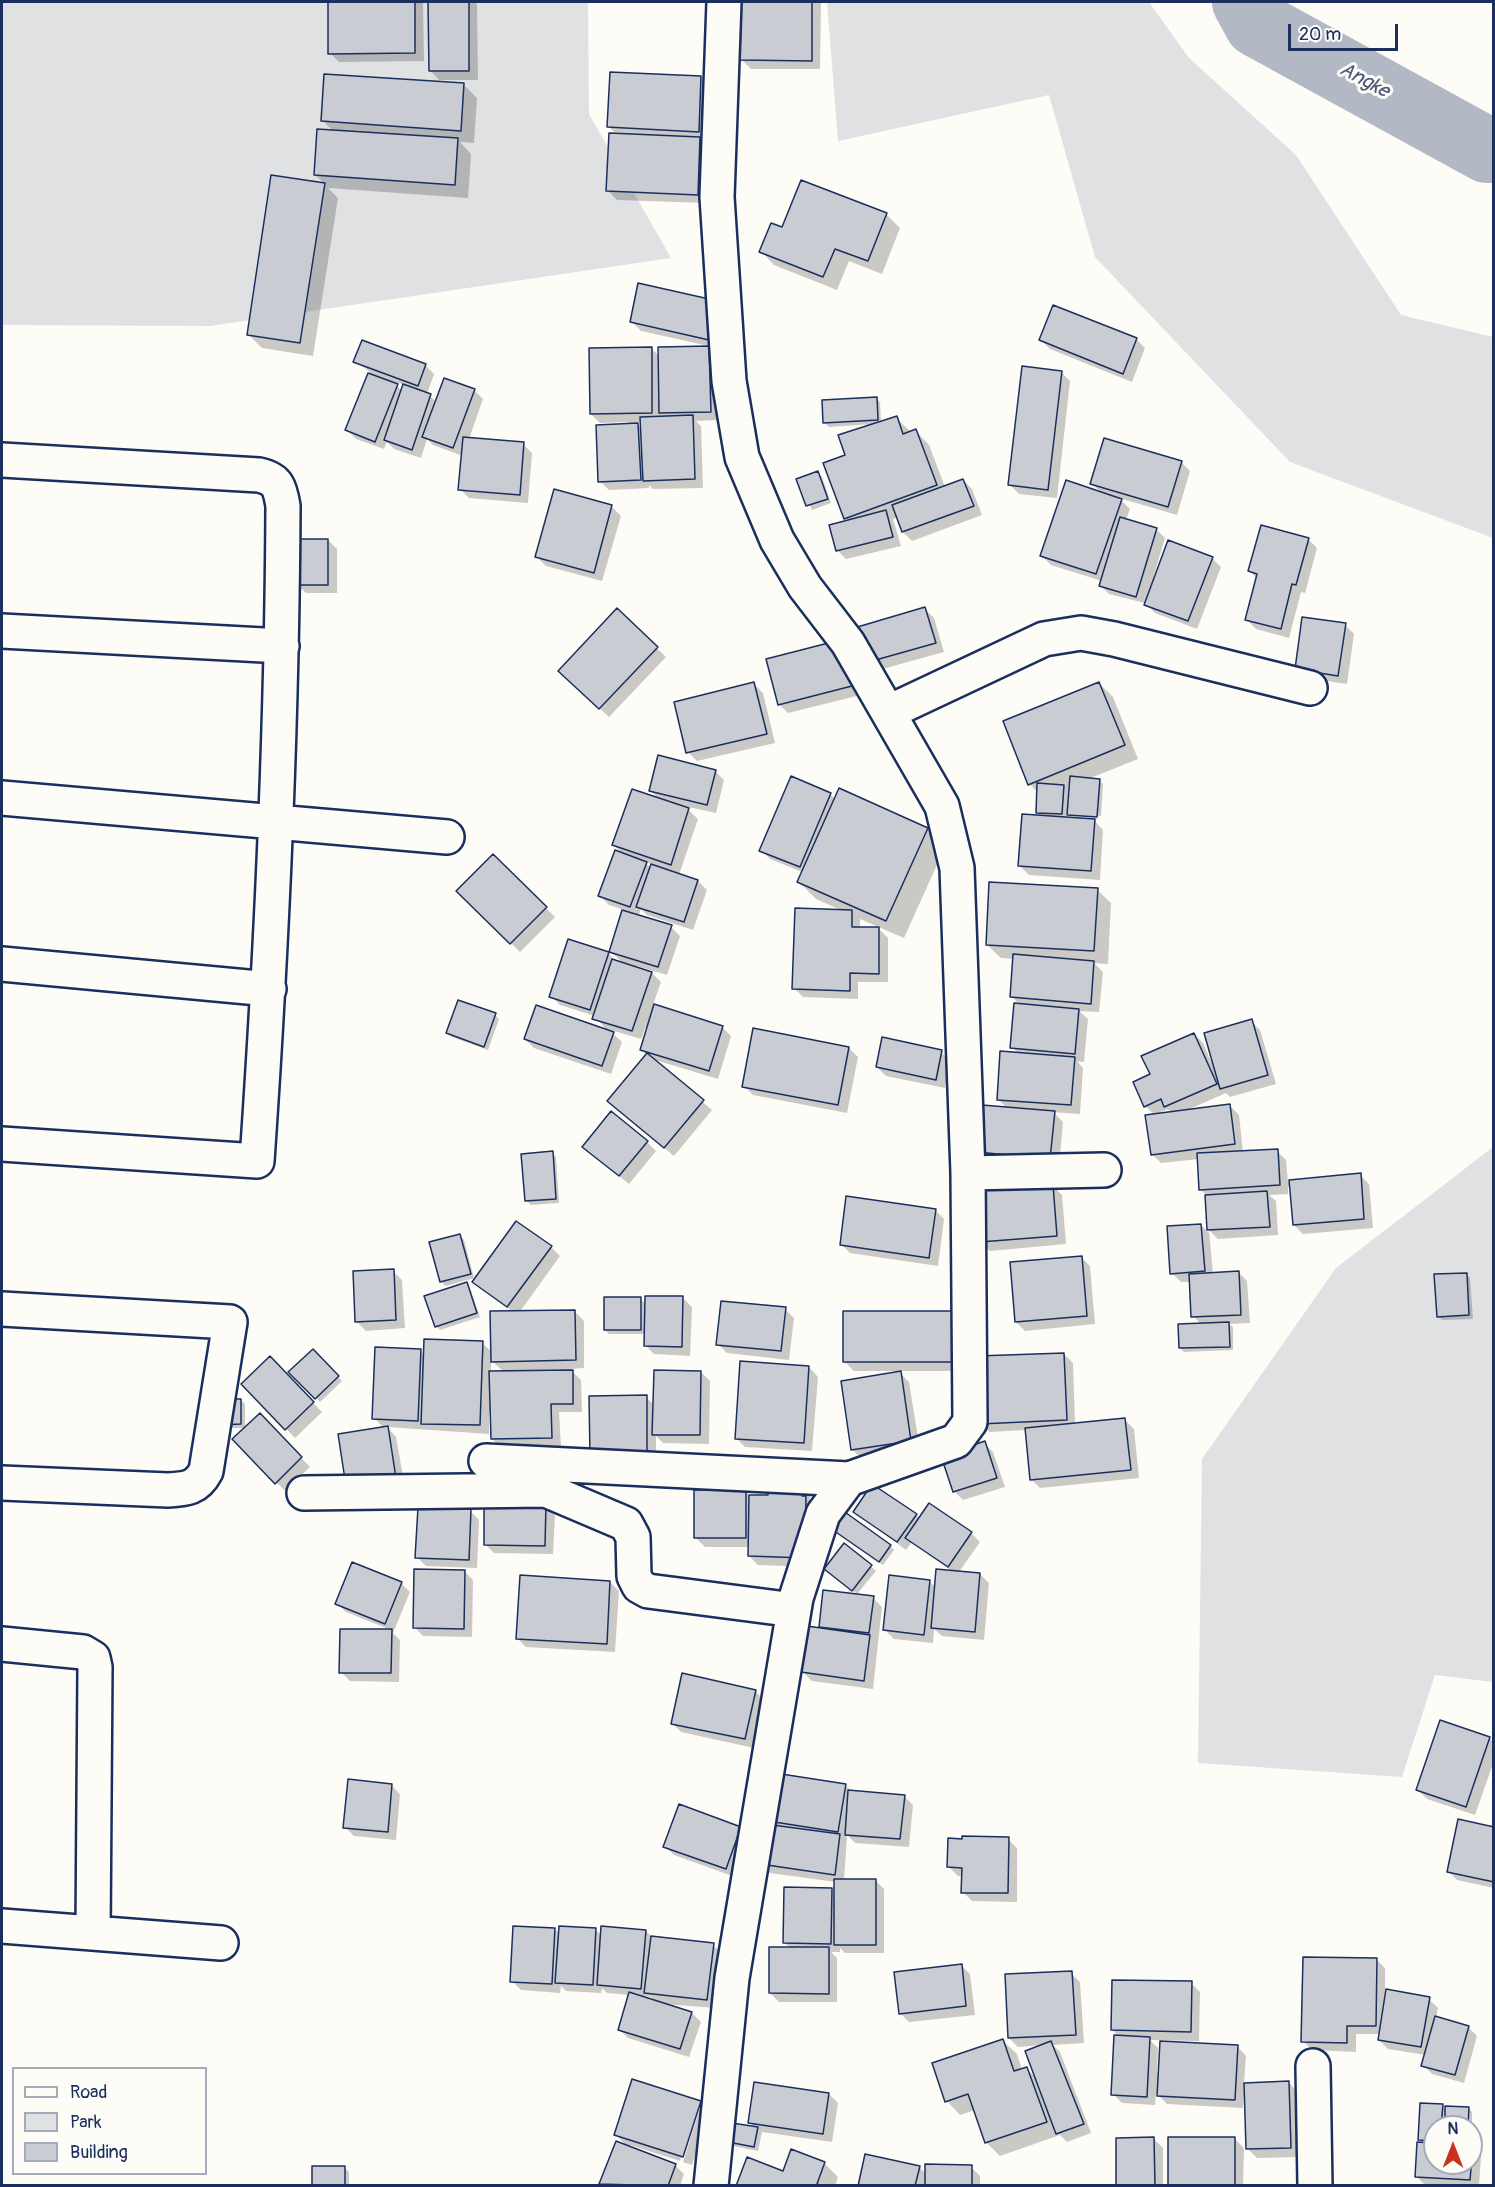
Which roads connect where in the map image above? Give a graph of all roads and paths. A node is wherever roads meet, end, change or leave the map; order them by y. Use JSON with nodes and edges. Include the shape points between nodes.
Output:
{"nodes":[{"id":1,"x":724,"y":2,"type":"edge"},
{"id":2,"x":2,"y":461,"type":"edge"},
{"id":3,"x":2,"y":632,"type":"edge"},
{"id":4,"x":282,"y":646,"type":"junction"},
{"id":5,"x":1310,"y":688,"type":"dead end"},
{"id":6,"x":890,"y":712,"type":"junction"},
{"id":7,"x":2,"y":798,"type":"edge"},
{"id":8,"x":276,"y":821,"type":"junction"},
{"id":9,"x":447,"y":837,"type":"dead end"},
{"id":10,"x":2,"y":964,"type":"edge"},
{"id":11,"x":269,"y":989,"type":"junction"},
{"id":12,"x":2,"y":1143,"type":"edge"},
{"id":13,"x":1104,"y":1170,"type":"dead end"},
{"id":14,"x":968,"y":1173,"type":"junction"},
{"id":15,"x":2,"y":1309,"type":"edge"},
{"id":16,"x":486,"y":1461,"type":"dead end"},
{"id":17,"x":849,"y":1479,"type":"junction"},
{"id":18,"x":2,"y":1483,"type":"edge"},
{"id":19,"x":304,"y":1493,"type":"dead end"},
{"id":20,"x":794,"y":1610,"type":"junction"},
{"id":21,"x":2,"y":1644,"type":"edge"},
{"id":22,"x":2,"y":1926,"type":"edge"},
{"id":23,"x":93,"y":1934,"type":"junction"},
{"id":24,"x":221,"y":1942,"type":"dead end"},
{"id":25,"x":1313,"y":2066,"type":"dead end"},
{"id":26,"x":711,"y":2186,"type":"edge"},
{"id":27,"x":1315,"y":2186,"type":"edge"}],
"edges":[{"from":1,"to":6,"type":"street","via":[[717,197],[729,381],[742,457],[777,540]]},
{"from":2,"to":4,"type":"street","via":[[271,477],[280,487],[283,506]]},
{"from":3,"to":4,"type":"street"},
{"from":4,"to":8,"type":"street"},
{"from":5,"to":6,"type":"street","via":[[1080,633],[1044,639]]},
{"from":6,"to":14,"type":"street","via":[[942,806],[957,868]]},
{"from":7,"to":8,"type":"street"},
{"from":8,"to":9,"type":"street"},
{"from":8,"to":11,"type":"street"},
{"from":10,"to":11,"type":"street"},
{"from":11,"to":12,"type":"street","via":[[257,1161]]},
{"from":13,"to":14,"type":"street"},
{"from":14,"to":17,"type":"street","via":[[969,1422],[956,1441]]},
{"from":15,"to":18,"type":"street","via":[[230,1322],[206,1471],[200,1482],[189,1489],[168,1490]]},
{"from":16,"to":17,"type":"street"},
{"from":17,"to":20,"type":"street","via":[[823,1514]]},
{"from":19,"to":20,"type":"street","via":[[546,1490],[626,1524],[633,1537],[634,1576],[639,1586],[648,1591]]},
{"from":20,"to":26,"type":"street","via":[[732,1978]]},
{"from":21,"to":23,"type":"street","via":[[83,1652],[93,1658]]},
{"from":22,"to":23,"type":"street"},
{"from":23,"to":24,"type":"street"},
{"from":25,"to":27,"type":"street"}]}
